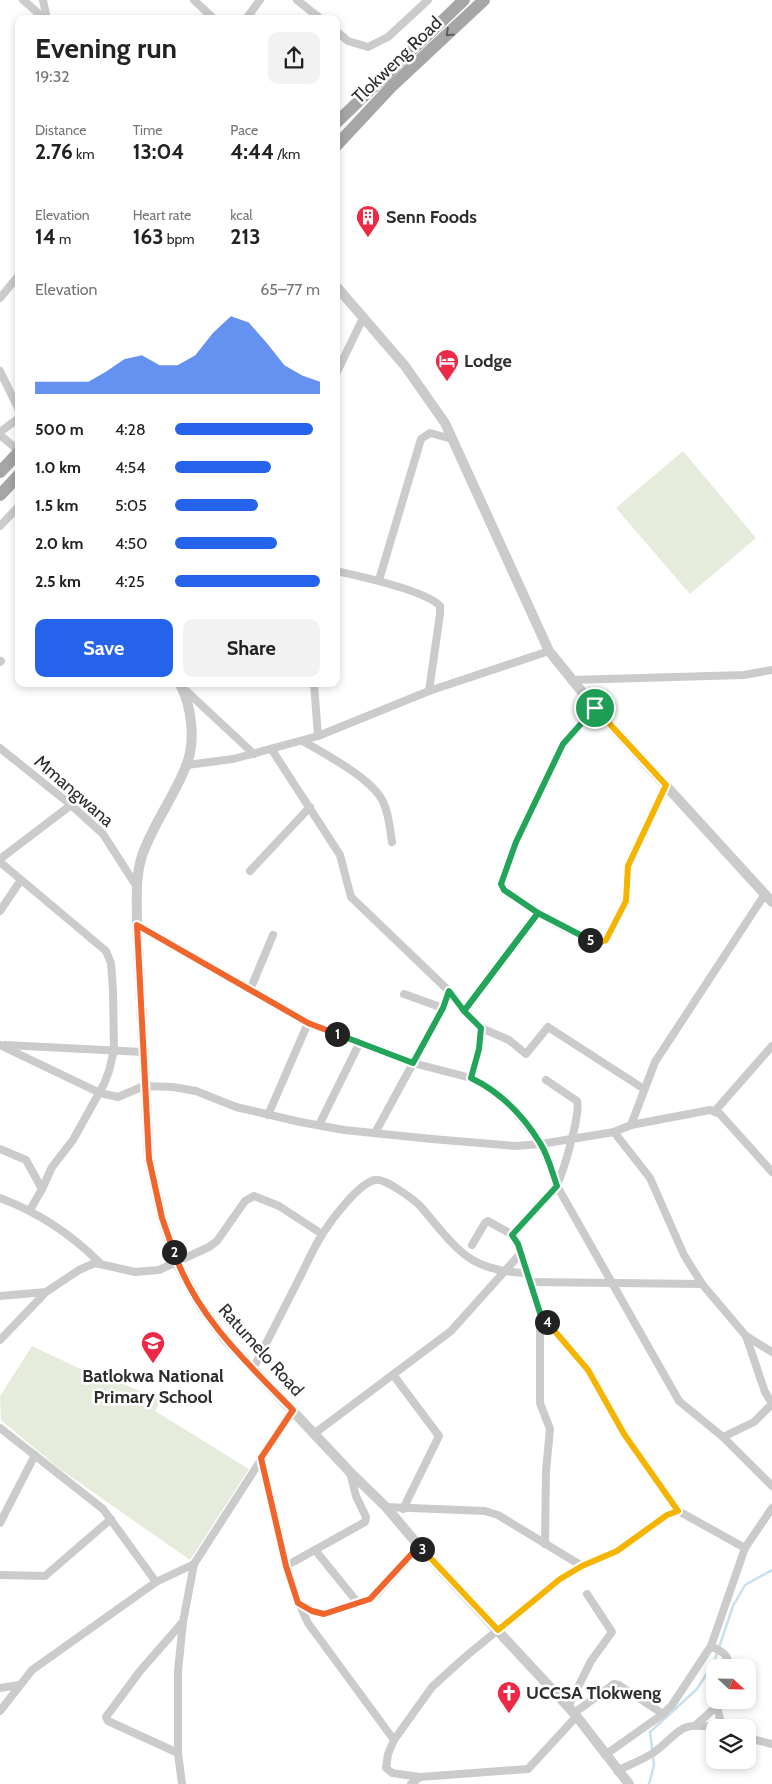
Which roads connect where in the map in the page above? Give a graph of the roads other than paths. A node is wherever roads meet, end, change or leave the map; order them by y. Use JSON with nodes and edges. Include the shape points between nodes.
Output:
{"nodes":[{"id":1,"x":23,"y":0,"type":"edge"},
{"id":2,"x":43,"y":0,"type":"edge"},
{"id":3,"x":194,"y":0,"type":"edge"},
{"id":4,"x":260,"y":0,"type":"edge"},
{"id":5,"x":297,"y":0,"type":"edge"},
{"id":6,"x":428,"y":0,"type":"edge"},
{"id":7,"x":464,"y":0,"type":"edge"},
{"id":8,"x":484,"y":0,"type":"edge"},
{"id":9,"x":41,"y":15,"type":"edge"},
{"id":10,"x":45,"y":15,"type":"edge"},
{"id":11,"x":210,"y":15,"type":"edge"},
{"id":12,"x":249,"y":15,"type":"edge"},
{"id":13,"x":315,"y":15,"type":"edge"},
{"id":14,"x":340,"y":34,"type":"edge"},
{"id":15,"x":340,"y":119,"type":"edge"},
{"id":16,"x":340,"y":142,"type":"edge"},
{"id":17,"x":15,"y":281,"type":"edge"},
{"id":18,"x":340,"y":291,"type":"edge"},
{"id":19,"x":0,"y":298,"type":"edge"},
{"id":20,"x":363,"y":318,"type":"junction"},
{"id":21,"x":340,"y":366,"type":"edge"},
{"id":22,"x":0,"y":371,"type":"edge"},
{"id":23,"x":15,"y":402,"type":"edge"},
{"id":24,"x":15,"y":421,"type":"edge"},
{"id":25,"x":0,"y":433,"type":"edge"},
{"id":26,"x":452,"y":439,"type":"junction"},
{"id":27,"x":15,"y":447,"type":"edge"},
{"id":28,"x":15,"y":455,"type":"edge"},
{"id":29,"x":0,"y":472,"type":"edge"},
{"id":30,"x":15,"y":479,"type":"edge"},
{"id":31,"x":0,"y":495,"type":"edge"},
{"id":32,"x":15,"y":510,"type":"edge"},
{"id":33,"x":0,"y":526,"type":"edge"},
{"id":34,"x":340,"y":572,"type":"edge"},
{"id":35,"x":379,"y":580,"type":"junction"},
{"id":36,"x":549,"y":651,"type":"junction"},
{"id":37,"x":772,"y":670,"type":"edge"},
{"id":38,"x":571,"y":680,"type":"junction"},
{"id":39,"x":181,"y":687,"type":"edge"},
{"id":40,"x":183,"y":687,"type":"edge"},
{"id":41,"x":314,"y":687,"type":"edge"},
{"id":42,"x":429,"y":691,"type":"junction"},
{"id":43,"x":595,"y":708,"type":"junction"},
{"id":44,"x":318,"y":736,"type":"junction"},
{"id":45,"x":303,"y":741,"type":"junction"},
{"id":46,"x":0,"y":748,"type":"edge"},
{"id":47,"x":272,"y":750,"type":"junction"},
{"id":48,"x":254,"y":754,"type":"junction"},
{"id":49,"x":187,"y":765,"type":"junction"},
{"id":50,"x":666,"y":785,"type":"junction"},
{"id":51,"x":72,"y":805,"type":"junction"},
{"id":52,"x":310,"y":807,"type":"junction"},
{"id":53,"x":392,"y":842,"type":"dead end"},
{"id":54,"x":0,"y":860,"type":"edge"},
{"id":55,"x":250,"y":871,"type":"dead end"},
{"id":56,"x":22,"y":880,"type":"junction"},
{"id":57,"x":137,"y":887,"type":"junction"},
{"id":58,"x":768,"y":898,"type":"edge"},
{"id":59,"x":0,"y":911,"type":"edge"},
{"id":60,"x":538,"y":913,"type":"junction"},
{"id":61,"x":137,"y":925,"type":"junction"},
{"id":62,"x":273,"y":935,"type":"dead end"},
{"id":63,"x":250,"y":990,"type":"junction"},
{"id":64,"x":449,"y":991,"type":"junction"},
{"id":65,"x":404,"y":994,"type":"dead end"},
{"id":66,"x":443,"y":1008,"type":"junction"},
{"id":67,"x":464,"y":1011,"type":"junction"},
{"id":68,"x":308,"y":1023,"type":"junction"},
{"id":69,"x":481,"y":1028,"type":"junction"},
{"id":70,"x":359,"y":1044,"type":"junction"},
{"id":71,"x":0,"y":1045,"type":"edge"},
{"id":72,"x":772,"y":1046,"type":"edge"},
{"id":73,"x":114,"y":1050,"type":"junction"},
{"id":74,"x":143,"y":1052,"type":"junction"},
{"id":75,"x":413,"y":1063,"type":"junction"},
{"id":76,"x":471,"y":1078,"type":"junction"},
{"id":77,"x":546,"y":1080,"type":"dead end"},
{"id":78,"x":144,"y":1086,"type":"junction"},
{"id":79,"x":644,"y":1089,"type":"junction"},
{"id":80,"x":100,"y":1093,"type":"junction"},
{"id":81,"x":715,"y":1111,"type":"junction"},
{"id":82,"x":268,"y":1115,"type":"junction"},
{"id":83,"x":319,"y":1125,"type":"junction"},
{"id":84,"x":631,"y":1125,"type":"junction"},
{"id":85,"x":614,"y":1132,"type":"junction"},
{"id":86,"x":375,"y":1133,"type":"junction"},
{"id":87,"x":572,"y":1139,"type":"junction"},
{"id":88,"x":541,"y":1144,"type":"junction"},
{"id":89,"x":0,"y":1149,"type":"edge"},
{"id":90,"x":772,"y":1172,"type":"edge"},
{"id":91,"x":557,"y":1186,"type":"junction"},
{"id":92,"x":42,"y":1189,"type":"junction"},
{"id":93,"x":0,"y":1198,"type":"edge"},
{"id":94,"x":30,"y":1210,"type":"junction"},
{"id":95,"x":322,"y":1234,"type":"junction"},
{"id":96,"x":512,"y":1235,"type":"junction"},
{"id":97,"x":472,"y":1245,"type":"dead end"},
{"id":98,"x":521,"y":1253,"type":"junction"},
{"id":99,"x":177,"y":1262,"type":"junction"},
{"id":100,"x":100,"y":1263,"type":"junction"},
{"id":101,"x":502,"y":1272,"type":"junction"},
{"id":102,"x":526,"y":1273,"type":"junction"},
{"id":103,"x":529,"y":1282,"type":"junction"},
{"id":104,"x":613,"y":1284,"type":"junction"},
{"id":105,"x":702,"y":1284,"type":"junction"},
{"id":106,"x":46,"y":1292,"type":"junction"},
{"id":107,"x":0,"y":1296,"type":"edge"},
{"id":108,"x":540,"y":1313,"type":"junction"},
{"id":109,"x":746,"y":1336,"type":"junction"},
{"id":110,"x":1,"y":1340,"type":"edge"},
{"id":111,"x":772,"y":1352,"type":"edge"},
{"id":112,"x":253,"y":1369,"type":"junction"},
{"id":113,"x":394,"y":1376,"type":"junction"},
{"id":114,"x":772,"y":1404,"type":"edge"},
{"id":115,"x":293,"y":1410,"type":"junction"},
{"id":116,"x":0,"y":1428,"type":"edge"},
{"id":117,"x":315,"y":1433,"type":"junction"},
{"id":118,"x":724,"y":1438,"type":"junction"},
{"id":119,"x":35,"y":1455,"type":"junction"},
{"id":120,"x":261,"y":1458,"type":"junction"},
{"id":121,"x":350,"y":1472,"type":"junction"},
{"id":122,"x":772,"y":1486,"type":"edge"},
{"id":123,"x":386,"y":1508,"type":"junction"},
{"id":124,"x":772,"y":1508,"type":"edge"},
{"id":125,"x":403,"y":1509,"type":"junction"},
{"id":126,"x":678,"y":1511,"type":"junction"},
{"id":127,"x":111,"y":1519,"type":"junction"},
{"id":128,"x":0,"y":1523,"type":"edge"},
{"id":129,"x":545,"y":1544,"type":"junction"},
{"id":130,"x":419,"y":1546,"type":"junction"},
{"id":131,"x":745,"y":1548,"type":"junction"},
{"id":132,"x":315,"y":1550,"type":"junction"},
{"id":133,"x":194,"y":1564,"type":"junction"},
{"id":134,"x":286,"y":1566,"type":"junction"},
{"id":135,"x":582,"y":1566,"type":"junction"},
{"id":136,"x":0,"y":1575,"type":"edge"},
{"id":137,"x":156,"y":1582,"type":"junction"},
{"id":138,"x":587,"y":1594,"type":"dead end"},
{"id":139,"x":298,"y":1603,"type":"junction"},
{"id":140,"x":358,"y":1603,"type":"junction"},
{"id":141,"x":183,"y":1622,"type":"junction"},
{"id":142,"x":498,"y":1630,"type":"junction"},
{"id":143,"x":712,"y":1646,"type":"junction"},
{"id":144,"x":728,"y":1659,"type":"edge"},
{"id":145,"x":19,"y":1685,"type":"junction"},
{"id":146,"x":0,"y":1688,"type":"edge"},
{"id":147,"x":712,"y":1709,"type":"edge"},
{"id":148,"x":0,"y":1711,"type":"edge"},
{"id":149,"x":573,"y":1712,"type":"junction"},
{"id":150,"x":663,"y":1714,"type":"junction"},
{"id":151,"x":697,"y":1724,"type":"junction"},
{"id":152,"x":706,"y":1726,"type":"edge"},
{"id":153,"x":394,"y":1740,"type":"junction"},
{"id":154,"x":756,"y":1740,"type":"edge"},
{"id":155,"x":772,"y":1744,"type":"edge"},
{"id":156,"x":178,"y":1753,"type":"junction"},
{"id":157,"x":604,"y":1755,"type":"junction"},
{"id":158,"x":617,"y":1771,"type":"junction"},
{"id":159,"x":420,"y":1777,"type":"junction"},
{"id":160,"x":182,"y":1784,"type":"edge"},
{"id":161,"x":410,"y":1784,"type":"edge"},
{"id":162,"x":628,"y":1784,"type":"edge"}],
"edges":[{"from":1,"to":9,"type":"street"},
{"from":2,"to":10,"type":"street"},
{"from":3,"to":11,"type":"street"},
{"from":4,"to":12,"type":"street"},
{"from":5,"to":13,"type":"street"},
{"from":6,"to":14,"type":"street","via":[[388,37],[368,47],[348,41]]},
{"from":7,"to":15,"type":"main road","name":"Tlokweng Road"},
{"from":8,"to":16,"type":"main road","name":"Tlokweng Road","one_way":true,"via":[[392,86]]},
{"from":17,"to":19,"type":"street"},
{"from":18,"to":20,"type":"street"},
{"from":20,"to":21,"type":"street"},
{"from":20,"to":26,"type":"street","via":[[405,366]]},
{"from":22,"to":23,"type":"street"},
{"from":24,"to":25,"type":"street"},
{"from":25,"to":27,"type":"street"},
{"from":26,"to":35,"type":"street","via":[[430,433],[421,439]]},
{"from":26,"to":36,"type":"street"},
{"from":28,"to":29,"type":"main road"},
{"from":30,"to":31,"type":"main road"},
{"from":32,"to":33,"type":"street"},
{"from":34,"to":35,"type":"street"},
{"from":35,"to":42,"type":"street","via":[[440,606]]},
{"from":36,"to":38,"type":"street"},
{"from":36,"to":42,"type":"street"},
{"from":37,"to":38,"type":"street","via":[[744,675]]},
{"from":38,"to":43,"type":"street"},
{"from":39,"to":49,"type":"street","name":"Ratumelo Road","via":[[191,729]]},
{"from":40,"to":48,"type":"street"},
{"from":41,"to":44,"type":"street"},
{"from":42,"to":44,"type":"street"},
{"from":43,"to":50,"type":"street"},
{"from":43,"to":60,"type":"street","via":[[563,744],[516,842],[501,884],[504,890]]},
{"from":44,"to":45,"type":"street"},
{"from":45,"to":47,"type":"street"},
{"from":45,"to":53,"type":"street","via":[[354,772],[375,792],[384,803]]},
{"from":46,"to":51,"type":"street","name":"Mmangwana"},
{"from":47,"to":48,"type":"street"},
{"from":47,"to":52,"type":"street"},
{"from":48,"to":49,"type":"street"},
{"from":49,"to":57,"type":"street","name":"Ratumelo Road","via":[[145,847]]},
{"from":50,"to":58,"type":"street"},
{"from":50,"to":60,"type":"street","via":[[628,866],[627,899],[606,940],[593,942]]},
{"from":51,"to":54,"type":"street"},
{"from":51,"to":57,"type":"street","name":"Mmangwana","via":[[103,834]]},
{"from":52,"to":55,"type":"street"},
{"from":52,"to":64,"type":"street","via":[[340,855],[351,897]]},
{"from":54,"to":56,"type":"street"},
{"from":56,"to":59,"type":"street"},
{"from":56,"to":73,"type":"street","via":[[109,956]]},
{"from":57,"to":61,"type":"street","name":"Ratumelo Road"},
{"from":58,"to":79,"type":"street","via":[[655,1062]]},
{"from":60,"to":67,"type":"street"},
{"from":61,"to":63,"type":"street"},
{"from":61,"to":74,"type":"street","name":"Ratumelo Road"},
{"from":62,"to":63,"type":"street"},
{"from":63,"to":68,"type":"street"},
{"from":64,"to":66,"type":"street"},
{"from":64,"to":67,"type":"street"},
{"from":65,"to":66,"type":"street"},
{"from":66,"to":75,"type":"street"},
{"from":67,"to":69,"type":"street"},
{"from":68,"to":70,"type":"street"},
{"from":68,"to":82,"type":"street"},
{"from":69,"to":76,"type":"street"},
{"from":69,"to":79,"type":"street","via":[[509,1040],[526,1054],[548,1027]]},
{"from":70,"to":75,"type":"street"},
{"from":70,"to":83,"type":"street"},
{"from":71,"to":73,"type":"street"},
{"from":71,"to":80,"type":"street"},
{"from":72,"to":81,"type":"street"},
{"from":73,"to":74,"type":"street"},
{"from":73,"to":80,"type":"street"},
{"from":74,"to":78,"type":"street","name":"Ratumelo Road"},
{"from":75,"to":76,"type":"street"},
{"from":75,"to":86,"type":"street"},
{"from":76,"to":88,"type":"street","via":[[504,1098]]},
{"from":77,"to":87,"type":"street","via":[[577,1101]]},
{"from":78,"to":80,"type":"street","via":[[120,1097]]},
{"from":78,"to":82,"type":"street","via":[[196,1091]]},
{"from":78,"to":99,"type":"street","name":"Ratumelo Road","via":[[149,1159],[162,1218]]},
{"from":79,"to":84,"type":"street"},
{"from":80,"to":92,"type":"street","via":[[68,1148],[52,1167]]},
{"from":81,"to":84,"type":"street","via":[[704,1109]]},
{"from":81,"to":90,"type":"street"},
{"from":82,"to":83,"type":"street"},
{"from":83,"to":86,"type":"street"},
{"from":84,"to":85,"type":"street"},
{"from":85,"to":87,"type":"street"},
{"from":85,"to":105,"type":"street","via":[[650,1178],[684,1255]]},
{"from":86,"to":88,"type":"street","via":[[516,1146]]},
{"from":87,"to":88,"type":"street"},
{"from":87,"to":91,"type":"street"},
{"from":88,"to":91,"type":"street"},
{"from":89,"to":92,"type":"street","via":[[26,1160]]},
{"from":91,"to":96,"type":"street"},
{"from":91,"to":104,"type":"street"},
{"from":92,"to":94,"type":"street"},
{"from":93,"to":94,"type":"street"},
{"from":94,"to":100,"type":"street","via":[[79,1242]]},
{"from":95,"to":99,"type":"street","via":[[279,1206],[254,1196],[245,1201],[217,1241]]},
{"from":95,"to":101,"type":"street","via":[[363,1185],[380,1179],[420,1206],[455,1249],[481,1265]]},
{"from":95,"to":112,"type":"street"},
{"from":96,"to":97,"type":"street","via":[[485,1222]]},
{"from":96,"to":98,"type":"street"},
{"from":98,"to":101,"type":"street"},
{"from":98,"to":102,"type":"street"},
{"from":99,"to":100,"type":"street","via":[[151,1273]]},
{"from":99,"to":112,"type":"street","name":"Ratumelo Road","via":[[200,1305]]},
{"from":100,"to":106,"type":"street","via":[[86,1265]]},
{"from":101,"to":102,"type":"street"},
{"from":101,"to":113,"type":"street","via":[[451,1332]]},
{"from":102,"to":103,"type":"street"},
{"from":103,"to":104,"type":"street"},
{"from":103,"to":108,"type":"street"},
{"from":104,"to":105,"type":"street"},
{"from":104,"to":118,"type":"street","via":[[679,1401]]},
{"from":105,"to":109,"type":"street"},
{"from":106,"to":107,"type":"street"},
{"from":106,"to":110,"type":"street"},
{"from":108,"to":126,"type":"street","via":[[588,1370],[624,1434]]},
{"from":108,"to":129,"type":"street","via":[[540,1403],[550,1430]]},
{"from":109,"to":111,"type":"street"},
{"from":109,"to":114,"type":"street"},
{"from":112,"to":115,"type":"street","name":"Ratumelo Road"},
{"from":113,"to":117,"type":"street"},
{"from":113,"to":125,"type":"street","via":[[439,1436]]},
{"from":114,"to":118,"type":"street","via":[[754,1422]]},
{"from":115,"to":117,"type":"street","name":"Ratumelo Road"},
{"from":115,"to":120,"type":"street"},
{"from":116,"to":119,"type":"street"},
{"from":117,"to":121,"type":"street","name":"Ratumelo Road"},
{"from":118,"to":122,"type":"street"},
{"from":119,"to":127,"type":"street","via":[[91,1498]]},
{"from":119,"to":128,"type":"street"},
{"from":120,"to":133,"type":"street"},
{"from":120,"to":134,"type":"street"},
{"from":121,"to":123,"type":"street","name":"Ratumelo Road"},
{"from":121,"to":132,"type":"street","via":[[366,1520]]},
{"from":123,"to":125,"type":"street"},
{"from":123,"to":130,"type":"street","name":"Ratumelo Road"},
{"from":124,"to":131,"type":"street"},
{"from":125,"to":129,"type":"street","via":[[485,1511],[498,1515]]},
{"from":126,"to":131,"type":"street"},
{"from":126,"to":135,"type":"street","via":[[667,1515],[617,1551]]},
{"from":127,"to":136,"type":"street","via":[[46,1576]]},
{"from":127,"to":137,"type":"street"},
{"from":129,"to":135,"type":"street"},
{"from":130,"to":140,"type":"street","via":[[376,1595]]},
{"from":130,"to":142,"type":"street","name":"Ratumelo Road"},
{"from":131,"to":143,"type":"street"},
{"from":132,"to":134,"type":"street"},
{"from":132,"to":140,"type":"street"},
{"from":133,"to":137,"type":"street"},
{"from":133,"to":141,"type":"street"},
{"from":134,"to":139,"type":"street"},
{"from":135,"to":142,"type":"street","via":[[560,1579]]},
{"from":137,"to":145,"type":"street","via":[[32,1670]]},
{"from":138,"to":149,"type":"street","via":[[612,1632],[591,1662]]},
{"from":139,"to":140,"type":"street","via":[[324,1614]]},
{"from":139,"to":153,"type":"street","via":[[323,1646]]},
{"from":141,"to":156,"type":"street","via":[[178,1670]]},
{"from":141,"to":156,"type":"street","via":[[140,1671],[106,1717],[108,1721]]},
{"from":142,"to":149,"type":"street","name":"Ratumelo Road"},
{"from":142,"to":153,"type":"street","via":[[432,1687]]},
{"from":143,"to":144,"type":"street"},
{"from":143,"to":150,"type":"street"},
{"from":145,"to":146,"type":"street"},
{"from":145,"to":148,"type":"street"},
{"from":147,"to":151,"type":"street"},
{"from":149,"to":150,"type":"street","via":[[614,1684]]},
{"from":149,"to":157,"type":"street","name":"Ratumelo Road"},
{"from":149,"to":159,"type":"street","via":[[553,1745],[528,1769]]},
{"from":150,"to":157,"type":"street"},
{"from":151,"to":152,"type":"street"},
{"from":151,"to":158,"type":"street","via":[[681,1729],[653,1753]]},
{"from":153,"to":159,"type":"street","via":[[386,1768],[392,1773]]},
{"from":154,"to":155,"type":"street"},
{"from":156,"to":160,"type":"street"},
{"from":157,"to":158,"type":"street","name":"Ratumelo Road"},
{"from":158,"to":162,"type":"street","name":"Ratumelo Road"},
{"from":159,"to":161,"type":"street"}]}
